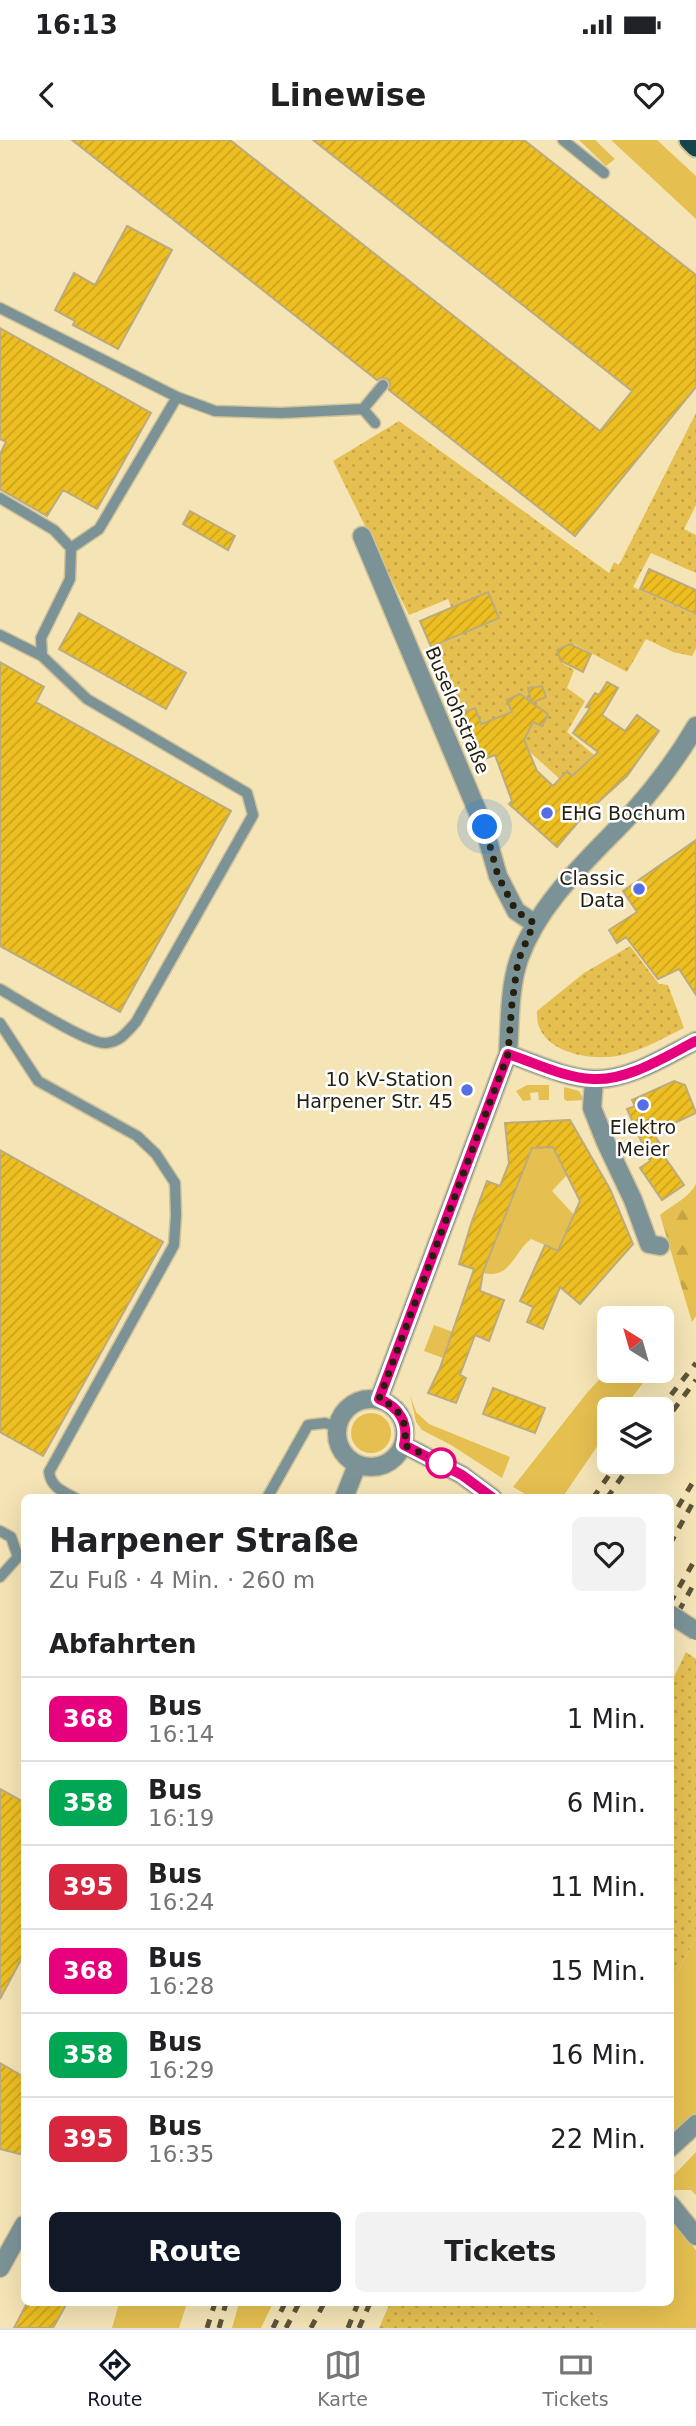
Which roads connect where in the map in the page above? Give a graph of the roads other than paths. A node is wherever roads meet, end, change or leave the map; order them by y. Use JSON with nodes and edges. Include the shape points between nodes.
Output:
{"nodes":[{"id":1,"x":563,"y":140,"type":"edge"},
{"id":2,"x":689,"y":140,"type":"edge"},
{"id":3,"x":696,"y":147,"type":"edge"},
{"id":4,"x":604,"y":173,"type":"dead end"},
{"id":5,"x":0,"y":308,"type":"edge"},
{"id":6,"x":383,"y":385,"type":"dead end"},
{"id":7,"x":177,"y":397,"type":"junction"},
{"id":8,"x":363,"y":409,"type":"junction"},
{"id":9,"x":375,"y":423,"type":"dead end"},
{"id":10,"x":0,"y":498,"type":"edge"},
{"id":11,"x":362,"y":537,"type":"dead end"},
{"id":12,"x":71,"y":548,"type":"junction"},
{"id":13,"x":0,"y":635,"type":"edge"},
{"id":14,"x":42,"y":656,"type":"junction"},
{"id":15,"x":696,"y":726,"type":"edge"},
{"id":16,"x":534,"y":923,"type":"junction"},
{"id":17,"x":0,"y":989,"type":"edge"},
{"id":18,"x":0,"y":1023,"type":"edge"},
{"id":19,"x":696,"y":1041,"type":"edge"},
{"id":20,"x":508,"y":1054,"type":"junction"},
{"id":21,"x":594,"y":1080,"type":"junction"},
{"id":22,"x":660,"y":1246,"type":"dead end"},
{"id":23,"x":379,"y":1399,"type":"junction"},
{"id":24,"x":337,"y":1427,"type":"junction"},
{"id":25,"x":404,"y":1445,"type":"junction"},
{"id":26,"x":357,"y":1465,"type":"junction"},
{"id":27,"x":67,"y":1494,"type":"edge"},
{"id":28,"x":269,"y":1494,"type":"edge"},
{"id":29,"x":346,"y":1494,"type":"edge"},
{"id":30,"x":488,"y":1494,"type":"edge"},
{"id":31,"x":0,"y":1531,"type":"edge"},
{"id":32,"x":0,"y":1577,"type":"edge"},
{"id":33,"x":674,"y":1617,"type":"edge"},
{"id":34,"x":696,"y":1631,"type":"edge"},
{"id":35,"x":696,"y":2124,"type":"edge"},
{"id":36,"x":674,"y":2144,"type":"edge"},
{"id":37,"x":674,"y":2209,"type":"edge"},
{"id":38,"x":21,"y":2230,"type":"edge"},
{"id":39,"x":696,"y":2236,"type":"edge"},
{"id":40,"x":0,"y":2268,"type":"edge"}],
"edges":[{"from":1,"to":4,"type":"lane"},
{"from":2,"to":3,"type":"highway"},
{"from":5,"to":7,"type":"lane"},
{"from":6,"to":8,"type":"lane"},
{"from":7,"to":8,"type":"lane","via":[[215,411]]},
{"from":7,"to":12,"type":"lane","via":[[99,529]]},
{"from":8,"to":9,"type":"lane"},
{"from":10,"to":12,"type":"lane","via":[[54,530]]},
{"from":11,"to":16,"type":"street","name":"Buselohstraße","via":[[485,827],[498,876],[516,911]]},
{"from":12,"to":14,"type":"lane","via":[[70,579],[41,638]]},
{"from":13,"to":14,"type":"lane"},
{"from":14,"to":17,"type":"lane","via":[[88,699],[247,793],[253,815],[136,1022],[119,1040],[103,1044],[87,1038]]},
{"from":15,"to":16,"type":"street","via":[[676,760],[635,810]]},
{"from":16,"to":20,"type":"street","via":[[518,961]]},
{"from":18,"to":27,"type":"lane","via":[[38,1082],[137,1136],[175,1182],[174,1245],[49,1472],[50,1480]]},
{"from":19,"to":21,"type":"street","via":[[638,1069]]},
{"from":20,"to":21,"type":"street"},
{"from":20,"to":23,"type":"street"},
{"from":21,"to":22,"type":"street","via":[[592,1108],[649,1244]]},
{"from":23,"to":24,"type":"street","via":[[357,1402],[341,1416]]},
{"from":23,"to":25,"type":"street","via":[[401,1416]]},
{"from":24,"to":26,"type":"street","via":[[340,1449]]},
{"from":24,"to":28,"type":"lane","via":[[308,1425]]},
{"from":25,"to":26,"type":"street","via":[[398,1455],[379,1467]]},
{"from":25,"to":30,"type":"street"},
{"from":26,"to":29,"type":"street"},
{"from":31,"to":32,"type":"lane","via":[[11,1536],[18,1557]]},
{"from":33,"to":34,"type":"street","bridge":true},
{"from":35,"to":36,"type":"street"},
{"from":37,"to":39,"type":"street"},
{"from":38,"to":40,"type":"street"}]}
